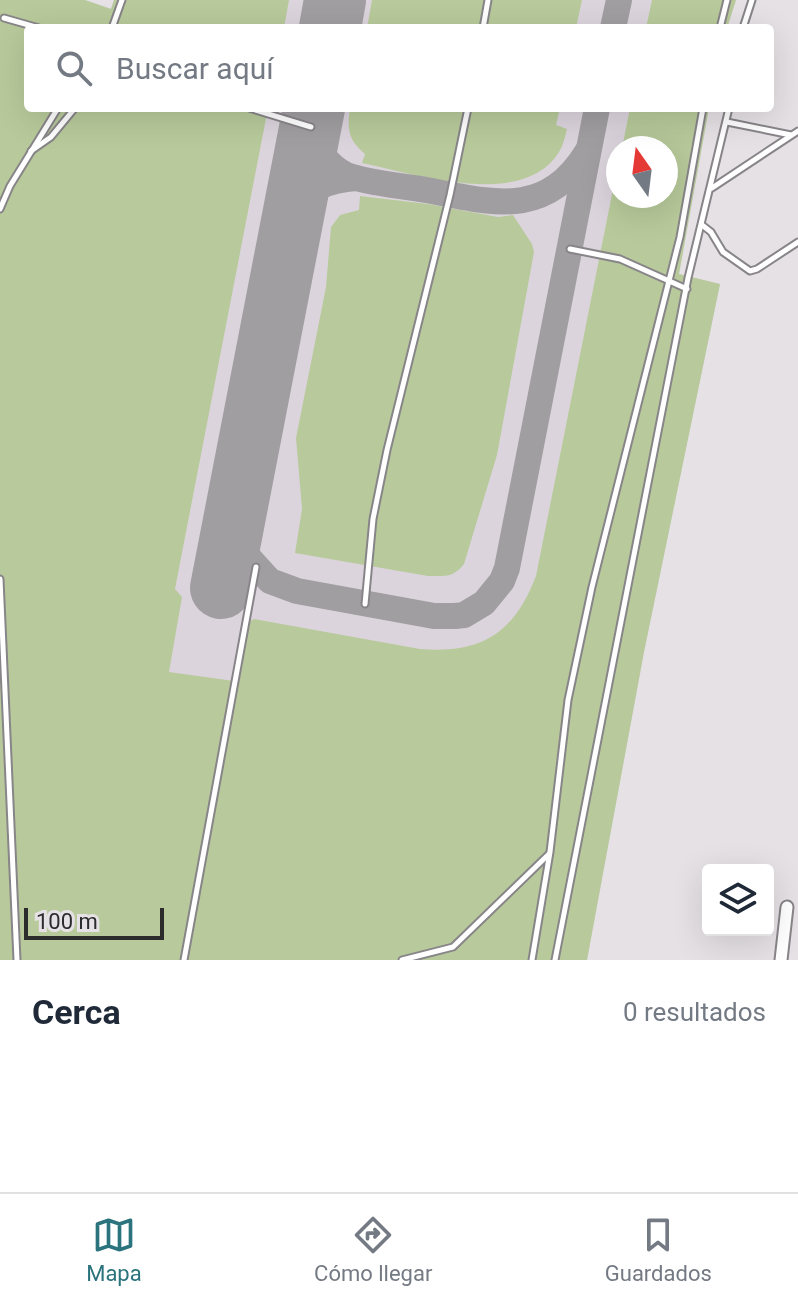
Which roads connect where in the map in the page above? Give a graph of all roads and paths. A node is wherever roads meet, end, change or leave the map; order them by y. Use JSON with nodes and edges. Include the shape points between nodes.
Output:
{"nodes":[{"id":1,"x":122,"y":0,"type":"edge"},
{"id":2,"x":488,"y":0,"type":"edge"},
{"id":3,"x":727,"y":0,"type":"edge"},
{"id":4,"x":752,"y":0,"type":"edge"},
{"id":5,"x":4,"y":18,"type":"dead end"},
{"id":6,"x":25,"y":24,"type":"edge"},
{"id":7,"x":113,"y":24,"type":"edge"},
{"id":8,"x":484,"y":24,"type":"edge"},
{"id":9,"x":721,"y":24,"type":"edge"},
{"id":10,"x":744,"y":24,"type":"edge"},
{"id":11,"x":55,"y":112,"type":"edge"},
{"id":12,"x":72,"y":112,"type":"edge"},
{"id":13,"x":262,"y":112,"type":"edge"},
{"id":14,"x":467,"y":112,"type":"edge"},
{"id":15,"x":702,"y":112,"type":"edge"},
{"id":16,"x":728,"y":112,"type":"edge"},
{"id":17,"x":726,"y":122,"type":"junction"},
{"id":18,"x":311,"y":127,"type":"dead end"},
{"id":19,"x":795,"y":133,"type":"edge"},
{"id":20,"x":30,"y":151,"type":"junction"},
{"id":21,"x":712,"y":188,"type":"junction"},
{"id":22,"x":0,"y":209,"type":"edge"},
{"id":23,"x":702,"y":225,"type":"junction"},
{"id":24,"x":798,"y":242,"type":"edge"},
{"id":25,"x":570,"y":249,"type":"dead end"},
{"id":26,"x":668,"y":281,"type":"junction"},
{"id":27,"x":687,"y":289,"type":"junction"},
{"id":28,"x":256,"y":567,"type":"dead end"},
{"id":29,"x":0,"y":579,"type":"edge"},
{"id":30,"x":365,"y":604,"type":"dead end"},
{"id":31,"x":550,"y":852,"type":"junction"},
{"id":32,"x":787,"y":907,"type":"dead end"},
{"id":33,"x":17,"y":960,"type":"edge"},
{"id":34,"x":184,"y":960,"type":"edge"},
{"id":35,"x":402,"y":960,"type":"edge"},
{"id":36,"x":532,"y":960,"type":"edge"},
{"id":37,"x":555,"y":960,"type":"edge"},
{"id":38,"x":781,"y":960,"type":"edge"}],
"edges":[{"from":1,"to":7,"type":"lane"},
{"from":2,"to":8,"type":"lane"},
{"from":3,"to":9,"type":"lane"},
{"from":4,"to":10,"type":"lane"},
{"from":5,"to":6,"type":"lane"},
{"from":11,"to":20,"type":"lane"},
{"from":12,"to":20,"type":"lane","via":[[51,137]]},
{"from":13,"to":18,"type":"lane"},
{"from":14,"to":30,"type":"lane","via":[[387,450],[373,519]]},
{"from":15,"to":26,"type":"lane"},
{"from":16,"to":17,"type":"lane"},
{"from":17,"to":19,"type":"lane"},
{"from":17,"to":21,"type":"lane"},
{"from":19,"to":21,"type":"lane"},
{"from":20,"to":22,"type":"lane"},
{"from":21,"to":23,"type":"lane"},
{"from":23,"to":24,"type":"lane","via":[[723,252],[750,271]]},
{"from":23,"to":27,"type":"lane"},
{"from":25,"to":26,"type":"lane","via":[[620,259]]},
{"from":26,"to":27,"type":"lane"},
{"from":26,"to":31,"type":"lane","via":[[571,686]]},
{"from":27,"to":37,"type":"lane"},
{"from":28,"to":34,"type":"lane"},
{"from":29,"to":33,"type":"lane"},
{"from":31,"to":35,"type":"lane","via":[[453,947]]},
{"from":31,"to":36,"type":"lane"},
{"from":32,"to":38,"type":"street"}]}
